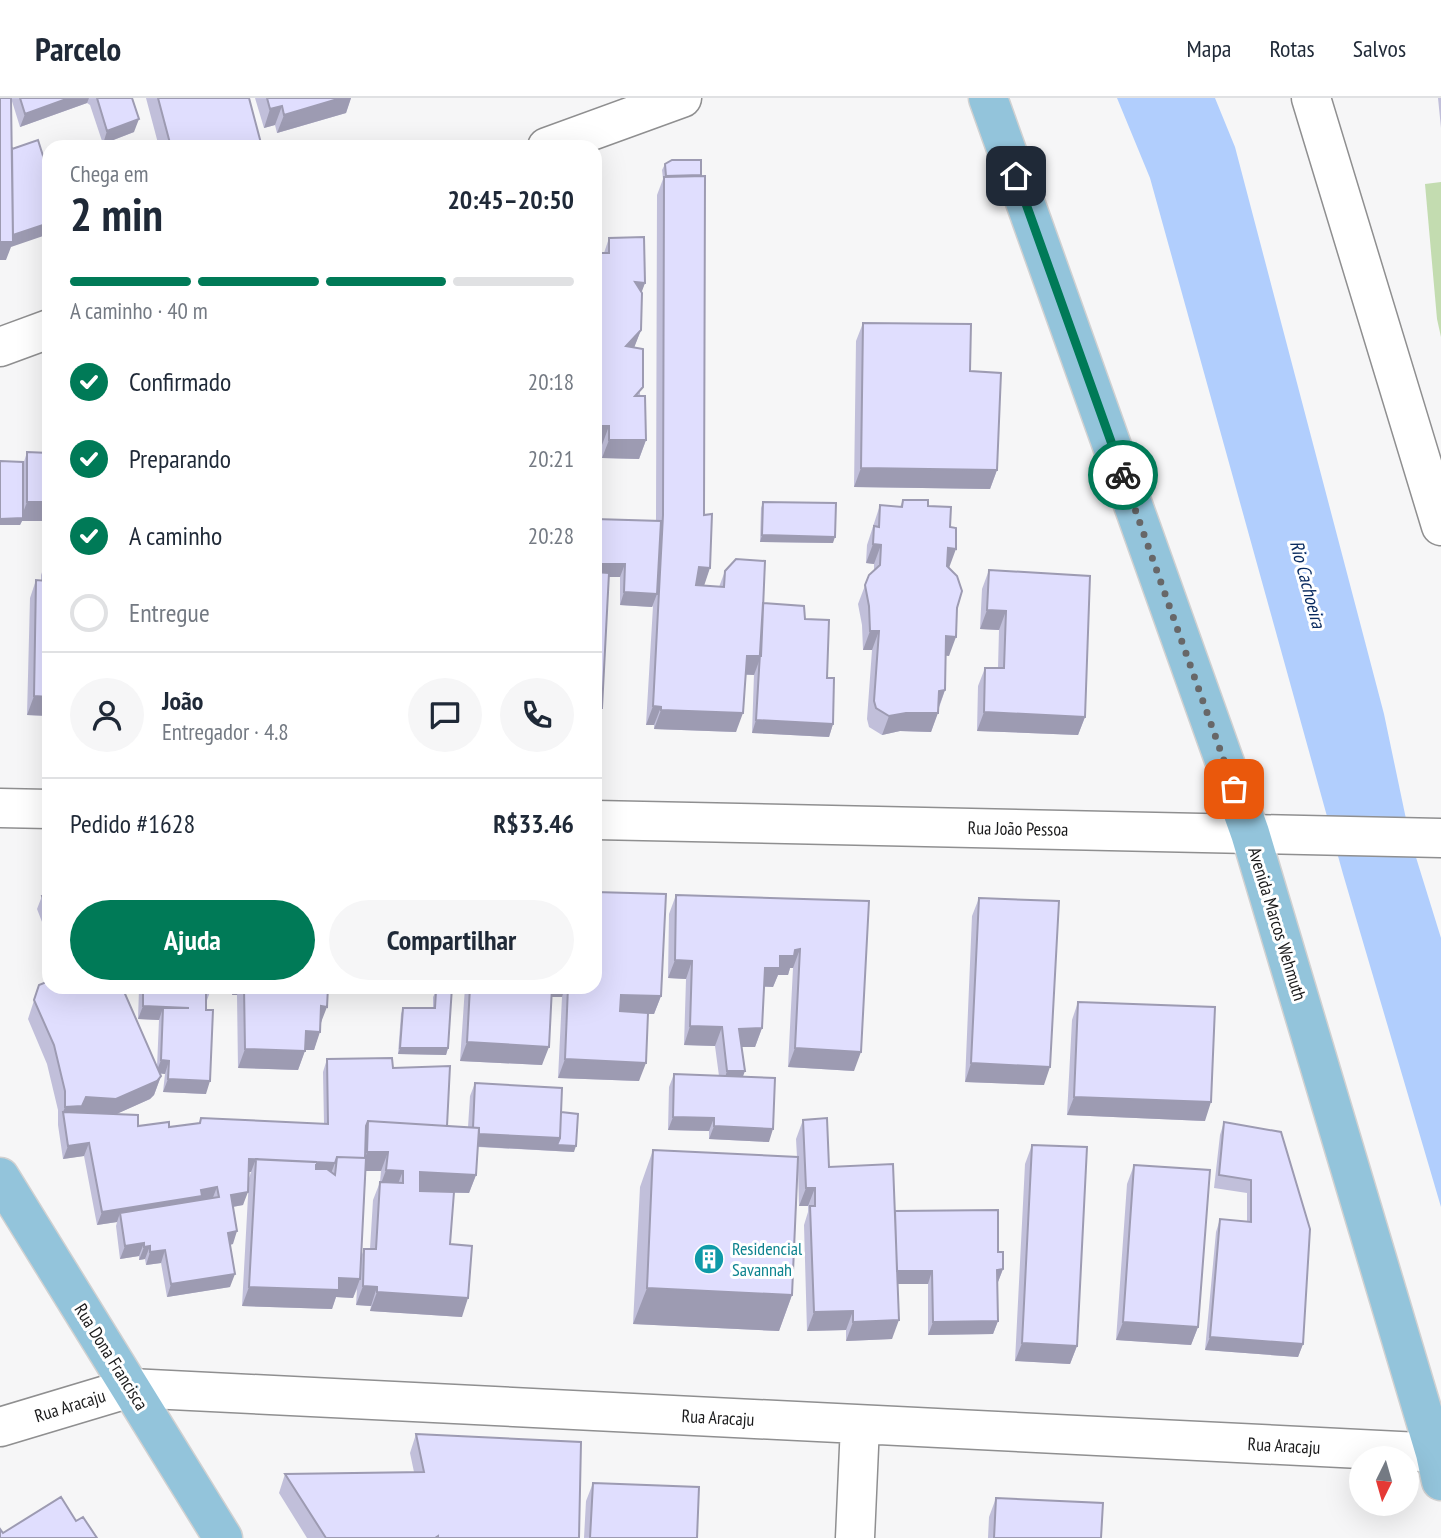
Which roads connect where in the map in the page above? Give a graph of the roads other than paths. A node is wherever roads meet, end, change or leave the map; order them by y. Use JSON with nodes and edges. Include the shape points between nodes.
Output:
{"nodes":[{"id":1,"x":682,"y":98,"type":"edge"},
{"id":2,"x":988,"y":98,"type":"edge"},
{"id":3,"x":1311,"y":98,"type":"edge"},
{"id":4,"x":566,"y":140,"type":"edge"},
{"id":5,"x":42,"y":332,"type":"edge"},
{"id":6,"x":0,"y":347,"type":"edge"},
{"id":7,"x":1441,"y":526,"type":"edge"},
{"id":8,"x":0,"y":808,"type":"edge"},
{"id":9,"x":42,"y":809,"type":"edge"},
{"id":10,"x":602,"y":820,"type":"edge"},
{"id":11,"x":1250,"y":834,"type":"junction"},
{"id":12,"x":1441,"y":838,"type":"edge"},
{"id":13,"x":0,"y":1177,"type":"edge"},
{"id":14,"x":130,"y":1388,"type":"junction"},
{"id":15,"x":860,"y":1425,"type":"junction"},
{"id":16,"x":0,"y":1427,"type":"edge"},
{"id":17,"x":1439,"y":1463,"type":"edge"},
{"id":18,"x":223,"y":1538,"type":"edge"},
{"id":19,"x":855,"y":1538,"type":"edge"}],
"edges":[{"from":1,"to":4,"type":"street"},
{"from":2,"to":11,"type":"main road","name":"Avenida Marcos Wehmuth"},
{"from":3,"to":7,"type":"street"},
{"from":5,"to":6,"type":"street"},
{"from":8,"to":9,"type":"street"},
{"from":10,"to":11,"type":"street","name":"Rua João Pessoa"},
{"from":11,"to":12,"type":"street","name":"Rua João Pessoa"},
{"from":11,"to":17,"type":"main road","name":"Avenida Marcos Wehmuth"},
{"from":13,"to":14,"type":"main road","name":"Rua Dona Francisca"},
{"from":14,"to":15,"type":"street","name":"Rua Aracaju"},
{"from":14,"to":16,"type":"street","name":"Rua Aracaju"},
{"from":14,"to":18,"type":"main road","name":"Rua Dona Francisca"},
{"from":15,"to":17,"type":"street","name":"Rua Aracaju"},
{"from":15,"to":19,"type":"street"}]}
